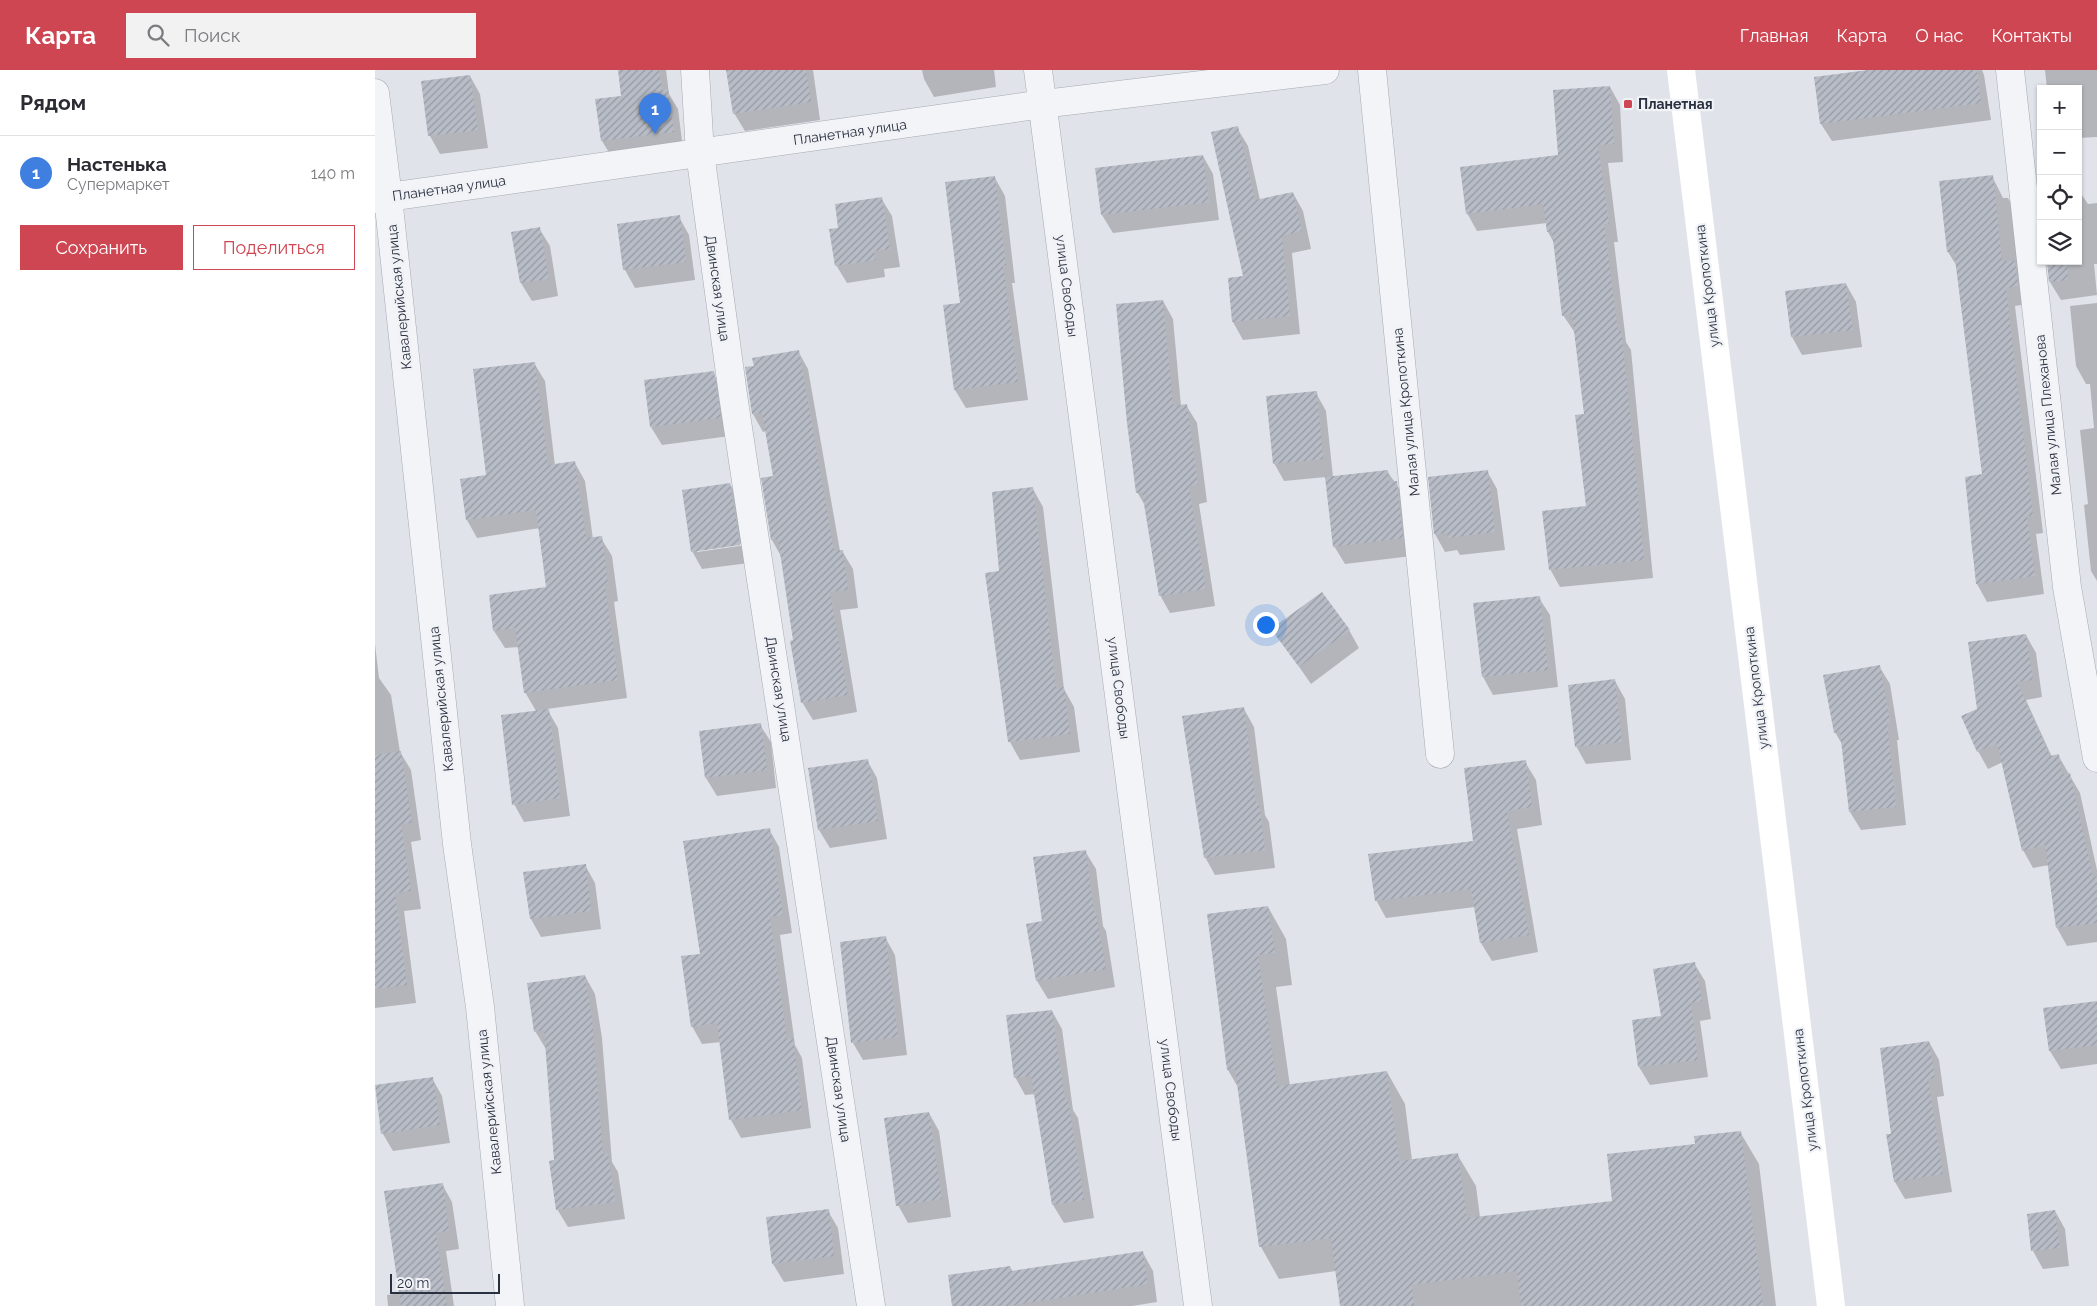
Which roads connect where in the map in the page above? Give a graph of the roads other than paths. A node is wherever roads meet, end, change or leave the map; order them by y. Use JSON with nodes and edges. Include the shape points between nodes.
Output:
{"nodes":[{"id":1,"x":695,"y":70,"type":"edge"},
{"id":2,"x":1038,"y":70,"type":"edge"},
{"id":3,"x":1325,"y":70,"type":"edge"},
{"id":4,"x":1372,"y":70,"type":"edge"},
{"id":5,"x":1681,"y":70,"type":"edge"},
{"id":6,"x":2010,"y":70,"type":"edge"},
{"id":7,"x":375,"y":92,"type":"edge"},
{"id":8,"x":1043,"y":104,"type":"junction"},
{"id":9,"x":700,"y":153,"type":"junction"},
{"id":10,"x":382,"y":198,"type":"edge"},
{"id":11,"x":1441,"y":754,"type":"dead end"},
{"id":12,"x":2097,"y":758,"type":"edge"},
{"id":13,"x":509,"y":1306,"type":"edge"},
{"id":14,"x":871,"y":1306,"type":"edge"},
{"id":15,"x":1199,"y":1306,"type":"edge"},
{"id":16,"x":1831,"y":1306,"type":"edge"}],
"edges":[{"from":1,"to":9,"type":"street","name":"Двинская улица"},
{"from":2,"to":8,"type":"street","name":"улица Свободы"},
{"from":3,"to":8,"type":"street","name":"Планетная улица"},
{"from":4,"to":11,"type":"street","name":"Малая улица Кропоткина"},
{"from":5,"to":16,"type":"main road","name":"улица Кропоткина"},
{"from":6,"to":12,"type":"street","name":"Малая улица Плеханова","via":[[2067,587]]},
{"from":7,"to":10,"type":"street","name":"Кавалерийская улица"},
{"from":8,"to":9,"type":"street","name":"Планетная улица"},
{"from":8,"to":15,"type":"street","name":"улица Свободы"},
{"from":9,"to":10,"type":"street","name":"Планетная улица"},
{"from":9,"to":14,"type":"street","name":"Двинская улица","via":[[733,395]]},
{"from":10,"to":13,"type":"street","name":"Кавалерийская улица","via":[[479,1007]]}]}
